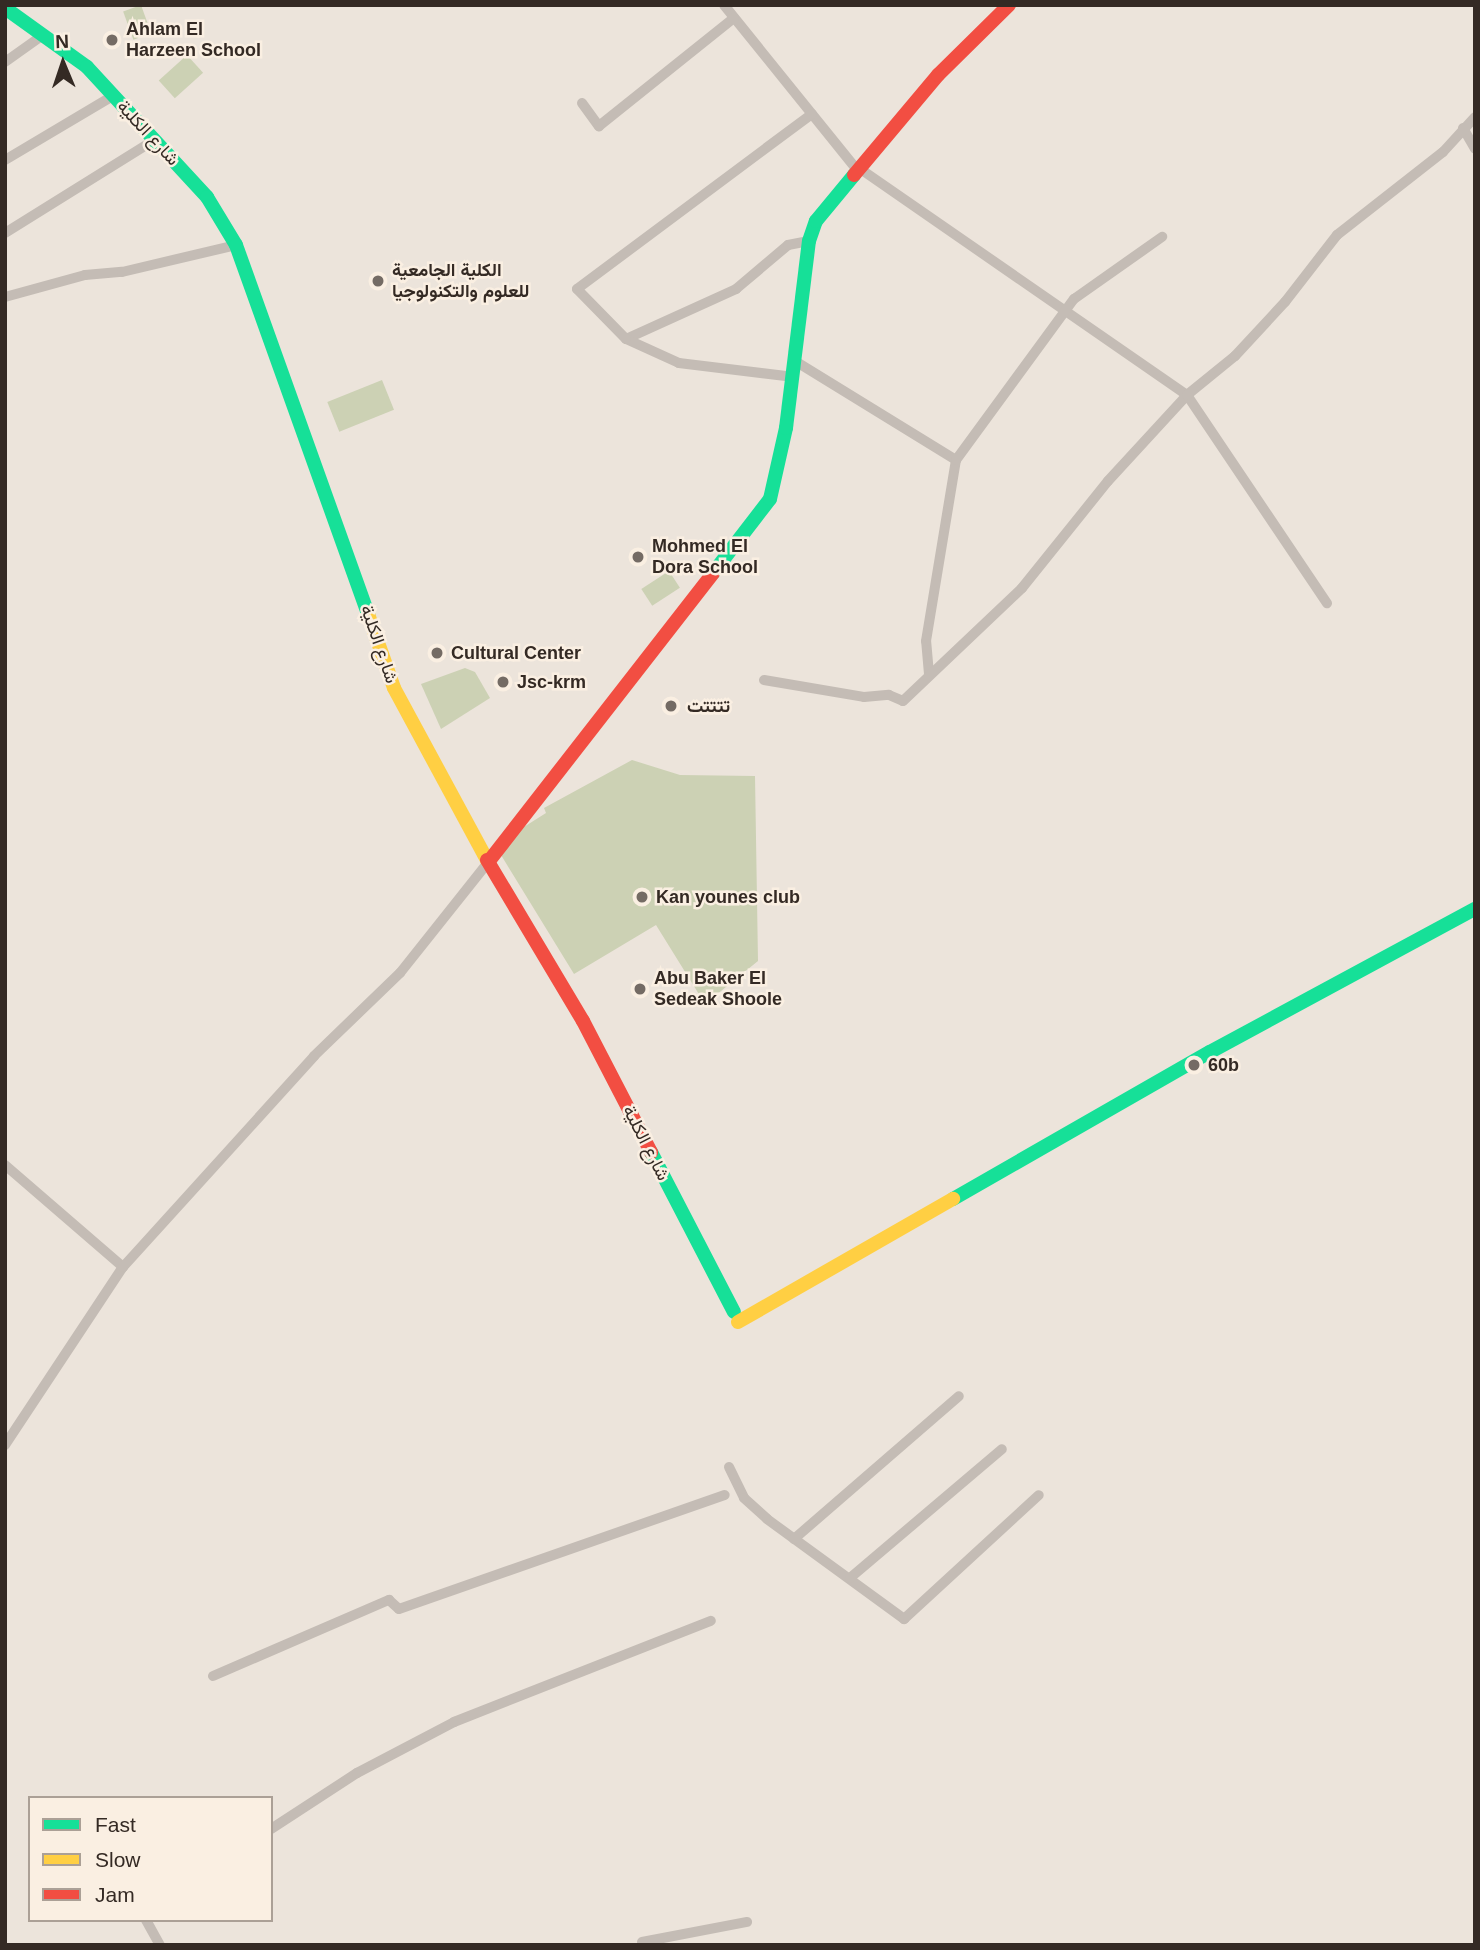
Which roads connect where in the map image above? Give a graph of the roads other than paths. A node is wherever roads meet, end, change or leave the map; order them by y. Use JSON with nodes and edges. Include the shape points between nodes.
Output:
{"nodes":[{"id":1,"x":724,"y":5,"type":"edge"},
{"id":2,"x":1009,"y":5,"type":"edge"},
{"id":3,"x":5,"y":8,"type":"edge"},
{"id":4,"x":734,"y":18,"type":"junction"},
{"id":5,"x":43,"y":36,"type":"junction"},
{"id":6,"x":5,"y":62,"type":"edge"},
{"id":7,"x":113,"y":96,"type":"junction"},
{"id":8,"x":582,"y":103,"type":"dead end"},
{"id":9,"x":812,"y":114,"type":"junction"},
{"id":10,"x":1475,"y":117,"type":"edge"},
{"id":11,"x":1463,"y":128,"type":"junction"},
{"id":12,"x":153,"y":141,"type":"junction"},
{"id":13,"x":1475,"y":149,"type":"edge"},
{"id":14,"x":5,"y":160,"type":"edge"},
{"id":15,"x":858,"y":169,"type":"junction"},
{"id":16,"x":5,"y":233,"type":"edge"},
{"id":17,"x":1162,"y":237,"type":"dead end"},
{"id":18,"x":809,"y":241,"type":"junction"},
{"id":19,"x":236,"y":245,"type":"junction"},
{"id":20,"x":5,"y":297,"type":"edge"},
{"id":21,"x":1064,"y":311,"type":"junction"},
{"id":22,"x":626,"y":340,"type":"junction"},
{"id":23,"x":795,"y":361,"type":"junction"},
{"id":24,"x":794,"y":377,"type":"junction"},
{"id":25,"x":1187,"y":395,"type":"junction"},
{"id":26,"x":956,"y":460,"type":"junction"},
{"id":27,"x":1327,"y":603,"type":"dead end"},
{"id":28,"x":929,"y":674,"type":"junction"},
{"id":29,"x":764,"y":680,"type":"dead end"},
{"id":30,"x":489,"y":861,"type":"junction"},
{"id":31,"x":1475,"y":909,"type":"edge"},
{"id":32,"x":5,"y":1165,"type":"edge"},
{"id":33,"x":123,"y":1267,"type":"junction"},
{"id":34,"x":958,"y":1396,"type":"dead end"},
{"id":35,"x":5,"y":1445,"type":"edge"},
{"id":36,"x":1002,"y":1449,"type":"dead end"},
{"id":37,"x":729,"y":1467,"type":"dead end"},
{"id":38,"x":1039,"y":1495,"type":"dead end"},
{"id":39,"x":725,"y":1496,"type":"dead end"},
{"id":40,"x":794,"y":1538,"type":"junction"},
{"id":41,"x":850,"y":1578,"type":"junction"},
{"id":42,"x":711,"y":1621,"type":"dead end"},
{"id":43,"x":213,"y":1676,"type":"dead end"},
{"id":44,"x":273,"y":1828,"type":"edge"},
{"id":45,"x":147,"y":1922,"type":"edge"},
{"id":46,"x":747,"y":1923,"type":"dead end"},
{"id":47,"x":642,"y":1942,"type":"dead end"},
{"id":48,"x":160,"y":1945,"type":"edge"}],
"edges":[{"from":1,"to":4,"type":"street"},
{"from":2,"to":15,"type":"street","via":[[938,75]]},
{"from":3,"to":5,"type":"street","name":"شارع الكلية"},
{"from":4,"to":8,"type":"street","via":[[599,126]]},
{"from":4,"to":9,"type":"street"},
{"from":5,"to":6,"type":"street"},
{"from":5,"to":7,"type":"street","name":"شارع الكلية","via":[[87,67]]},
{"from":7,"to":12,"type":"street","name":"شارع الكلية"},
{"from":7,"to":14,"type":"street"},
{"from":9,"to":15,"type":"street"},
{"from":9,"to":22,"type":"street","via":[[577,289]]},
{"from":10,"to":11,"type":"street"},
{"from":11,"to":13,"type":"street"},
{"from":11,"to":25,"type":"street","via":[[1443,152],[1337,235],[1286,302],[1234,356]]},
{"from":12,"to":16,"type":"street"},
{"from":12,"to":19,"type":"street","name":"شارع الكلية","via":[[207,197]]},
{"from":15,"to":18,"type":"street","via":[[816,221]]},
{"from":15,"to":21,"type":"street"},
{"from":17,"to":21,"type":"street","via":[[1091,284]]},
{"from":18,"to":22,"type":"street","via":[[788,245],[736,289]]},
{"from":18,"to":23,"type":"street"},
{"from":19,"to":20,"type":"street","via":[[122,272],[85,275]]},
{"from":19,"to":30,"type":"street","name":"شارع الكلية","via":[[394,688]]},
{"from":21,"to":25,"type":"street"},
{"from":21,"to":26,"type":"street"},
{"from":22,"to":24,"type":"street","via":[[692,366]]},
{"from":23,"to":24,"type":"street"},
{"from":23,"to":26,"type":"street"},
{"from":24,"to":30,"type":"street","via":[[770,499]]},
{"from":25,"to":27,"type":"street"},
{"from":25,"to":28,"type":"street","via":[[1108,481],[1022,588]]},
{"from":26,"to":28,"type":"street","via":[[926,641]]},
{"from":28,"to":29,"type":"street","via":[[903,701],[889,695],[864,697]]},
{"from":30,"to":31,"type":"street","name":"شارع الكلية","via":[[583,1021],[736,1317]]},
{"from":30,"to":33,"type":"street","via":[[400,972],[314,1056]]},
{"from":32,"to":33,"type":"street"},
{"from":33,"to":35,"type":"street"},
{"from":34,"to":40,"type":"street"},
{"from":36,"to":41,"type":"street"},
{"from":37,"to":40,"type":"street","via":[[744,1498]]},
{"from":38,"to":41,"type":"street","via":[[904,1619]]},
{"from":39,"to":43,"type":"street","via":[[399,1609],[388,1600]]},
{"from":40,"to":41,"type":"street"},
{"from":42,"to":44,"type":"street","via":[[454,1722],[357,1773]]},
{"from":45,"to":48,"type":"street"},
{"from":46,"to":47,"type":"street"}]}
